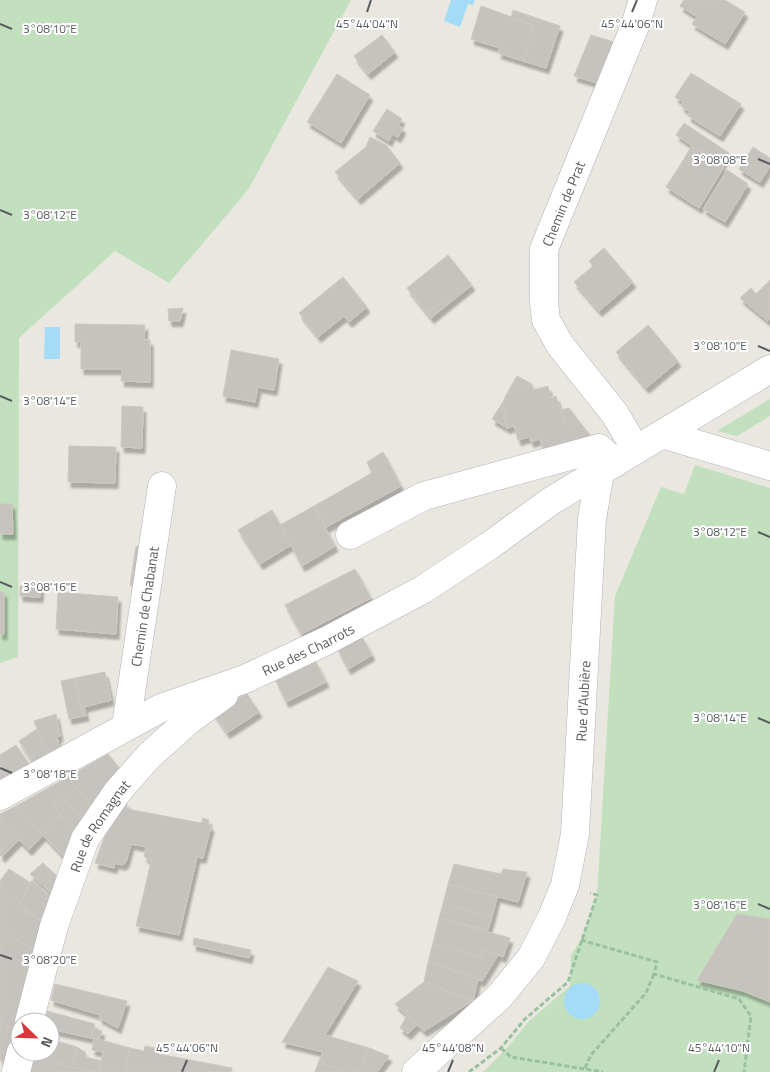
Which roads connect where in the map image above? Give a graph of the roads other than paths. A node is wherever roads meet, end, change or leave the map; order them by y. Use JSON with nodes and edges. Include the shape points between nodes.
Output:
{"nodes":[{"id":1,"x":643,"y":0,"type":"edge"},
{"id":2,"x":770,"y":369,"type":"edge"},
{"id":3,"x":662,"y":434,"type":"junction"},
{"id":4,"x":617,"y":462,"type":"junction"},
{"id":5,"x":769,"y":465,"type":"edge"},
{"id":6,"x":162,"y":486,"type":"dead end"},
{"id":7,"x":350,"y":535,"type":"dead end"},
{"id":8,"x":245,"y":679,"type":"junction"},
{"id":9,"x":126,"y":726,"type":"junction"},
{"id":10,"x":0,"y":796,"type":"edge"},
{"id":11,"x":32,"y":1012,"type":"edge"},
{"id":12,"x":416,"y":1072,"type":"edge"}],
"edges":[{"from":1,"to":4,"type":"street","name":"Chemin de Prat","via":[[544,250],[546,320],[560,345],[615,414]]},
{"from":2,"to":3,"type":"street"},
{"from":3,"to":4,"type":"street"},
{"from":3,"to":5,"type":"street"},
{"from":4,"to":7,"type":"street","via":[[599,448],[493,476],[424,496]]},
{"from":4,"to":8,"type":"street","name":"Rue des Charrots","via":[[552,501],[422,590]]},
{"from":4,"to":12,"type":"street","name":"Rue d'Aubière","via":[[592,520],[576,834],[565,885],[531,958],[499,997]]},
{"from":6,"to":9,"type":"street","name":"Chemin de Chabanat"},
{"from":8,"to":9,"type":"street","name":"Rue des Charrots","via":[[161,708]]},
{"from":8,"to":11,"type":"street","name":"Rue de Romagnat","via":[[188,721],[150,756],[118,791],[85,839],[54,926]]},
{"from":9,"to":10,"type":"street","name":"Rue des Charrots"}]}
